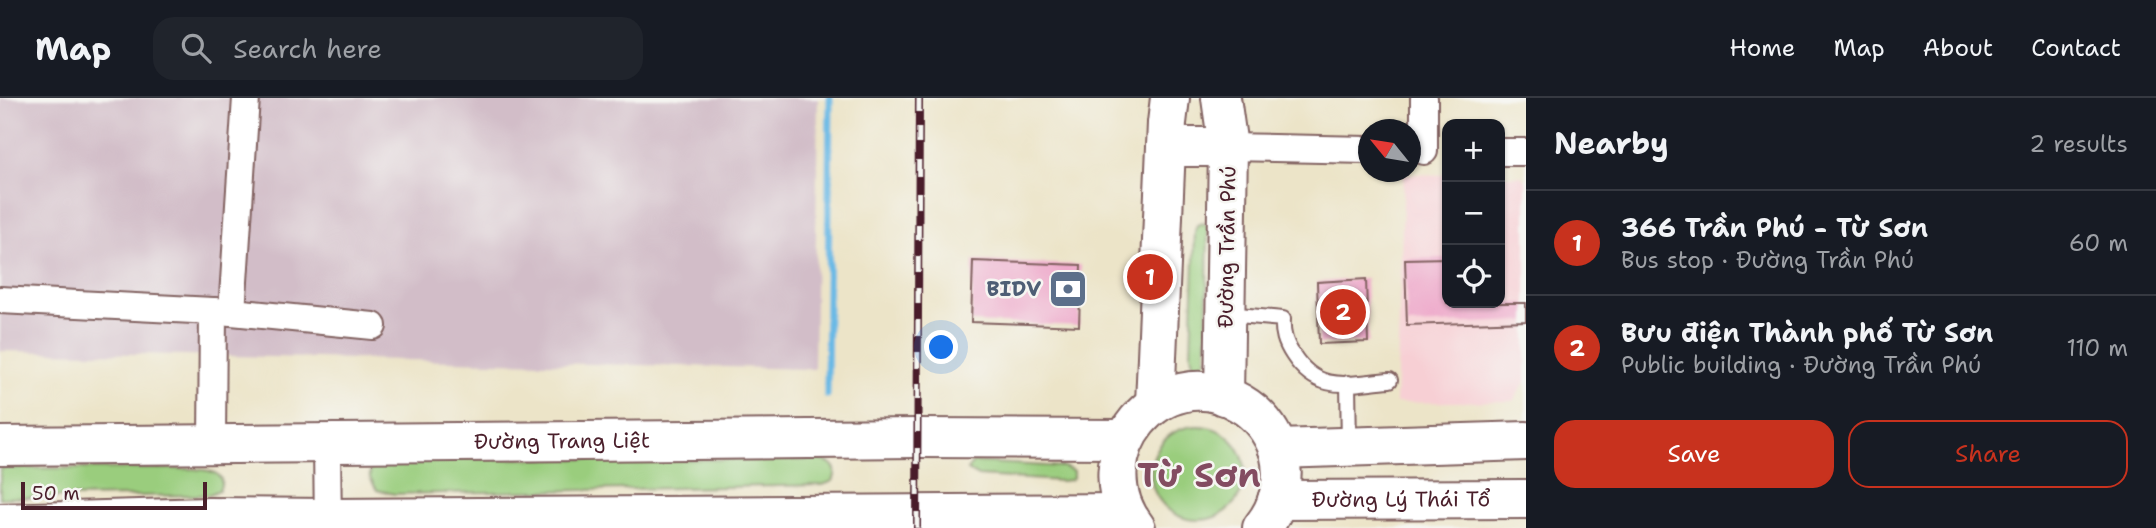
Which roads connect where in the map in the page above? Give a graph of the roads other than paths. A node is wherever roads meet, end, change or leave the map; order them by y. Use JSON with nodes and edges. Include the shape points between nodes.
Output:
{"nodes":[{"id":1,"x":246,"y":98,"type":"edge"},
{"id":2,"x":1170,"y":98,"type":"edge"},
{"id":3,"x":1221,"y":98,"type":"edge"},
{"id":4,"x":1424,"y":98,"type":"edge"},
{"id":5,"x":1166,"y":147,"type":"junction"},
{"id":6,"x":1228,"y":147,"type":"junction"},
{"id":7,"x":1358,"y":150,"type":"edge"},
{"id":8,"x":1427,"y":151,"type":"edge"},
{"id":9,"x":1505,"y":152,"type":"edge"},
{"id":10,"x":1526,"y":152,"type":"edge"},
{"id":11,"x":0,"y":300,"type":"edge"},
{"id":12,"x":223,"y":312,"type":"junction"},
{"id":13,"x":1227,"y":314,"type":"junction"},
{"id":14,"x":373,"y":326,"type":"dead end"},
{"id":15,"x":1390,"y":380,"type":"dead end"},
{"id":16,"x":1348,"y":383,"type":"junction"},
{"id":17,"x":1224,"y":396,"type":"junction"},
{"id":18,"x":1155,"y":404,"type":"junction"},
{"id":19,"x":1124,"y":439,"type":"junction"},
{"id":20,"x":1526,"y":441,"type":"edge"},
{"id":21,"x":212,"y":443,"type":"junction"},
{"id":22,"x":327,"y":444,"type":"junction"},
{"id":23,"x":0,"y":446,"type":"edge"},
{"id":24,"x":1349,"y":447,"type":"junction"},
{"id":25,"x":1278,"y":449,"type":"junction"},
{"id":26,"x":1526,"y":499,"type":"edge"},
{"id":27,"x":1270,"y":514,"type":"edge"},
{"id":28,"x":1130,"y":520,"type":"edge"},
{"id":29,"x":982,"y":521,"type":"edge"},
{"id":30,"x":760,"y":522,"type":"edge"},
{"id":31,"x":0,"y":523,"type":"edge"},
{"id":32,"x":329,"y":523,"type":"edge"}],
"edges":[{"from":1,"to":12,"type":"street"},
{"from":2,"to":5,"type":"main road"},
{"from":3,"to":6,"type":"main road","name":"Đường Trần Phú"},
{"from":4,"to":8,"type":"street"},
{"from":5,"to":6,"type":"main road"},
{"from":5,"to":18,"type":"main road"},
{"from":6,"to":7,"type":"street"},
{"from":6,"to":13,"type":"main road","name":"Đường Trần Phú"},
{"from":9,"to":10,"type":"street"},
{"from":11,"to":12,"type":"street"},
{"from":12,"to":14,"type":"street"},
{"from":12,"to":21,"type":"street"},
{"from":13,"to":16,"type":"lane","via":[[1283,319],[1286,344],[1314,378]]},
{"from":13,"to":17,"type":"main road","name":"Đường Trần Phú"},
{"from":15,"to":16,"type":"lane"},
{"from":16,"to":24,"type":"lane"},
{"from":17,"to":18,"type":"main road","via":[[1191,392]]},
{"from":17,"to":25,"type":"main road","via":[[1249,408],[1269,430]]},
{"from":18,"to":19,"type":"main road"},
{"from":19,"to":22,"type":"main road","name":"Đường Trang Liệt"},
{"from":19,"to":28,"type":"main road","via":[[1116,475]]},
{"from":20,"to":24,"type":"main road"},
{"from":21,"to":22,"type":"main road","name":"Đường Trang Liệt"},
{"from":21,"to":23,"type":"main road","name":"Đường Trang Liệt"},
{"from":22,"to":32,"type":"street"},
{"from":24,"to":25,"type":"main road"},
{"from":25,"to":27,"type":"main road","via":[[1282,480]]},
{"from":26,"to":27,"type":"main road","name":"Đường Lý Thái Tổ"},
{"from":28,"to":29,"type":"main road"},
{"from":29,"to":30,"type":"main road"},
{"from":30,"to":32,"type":"main road"},
{"from":31,"to":32,"type":"main road","via":[[209,517]]}]}
